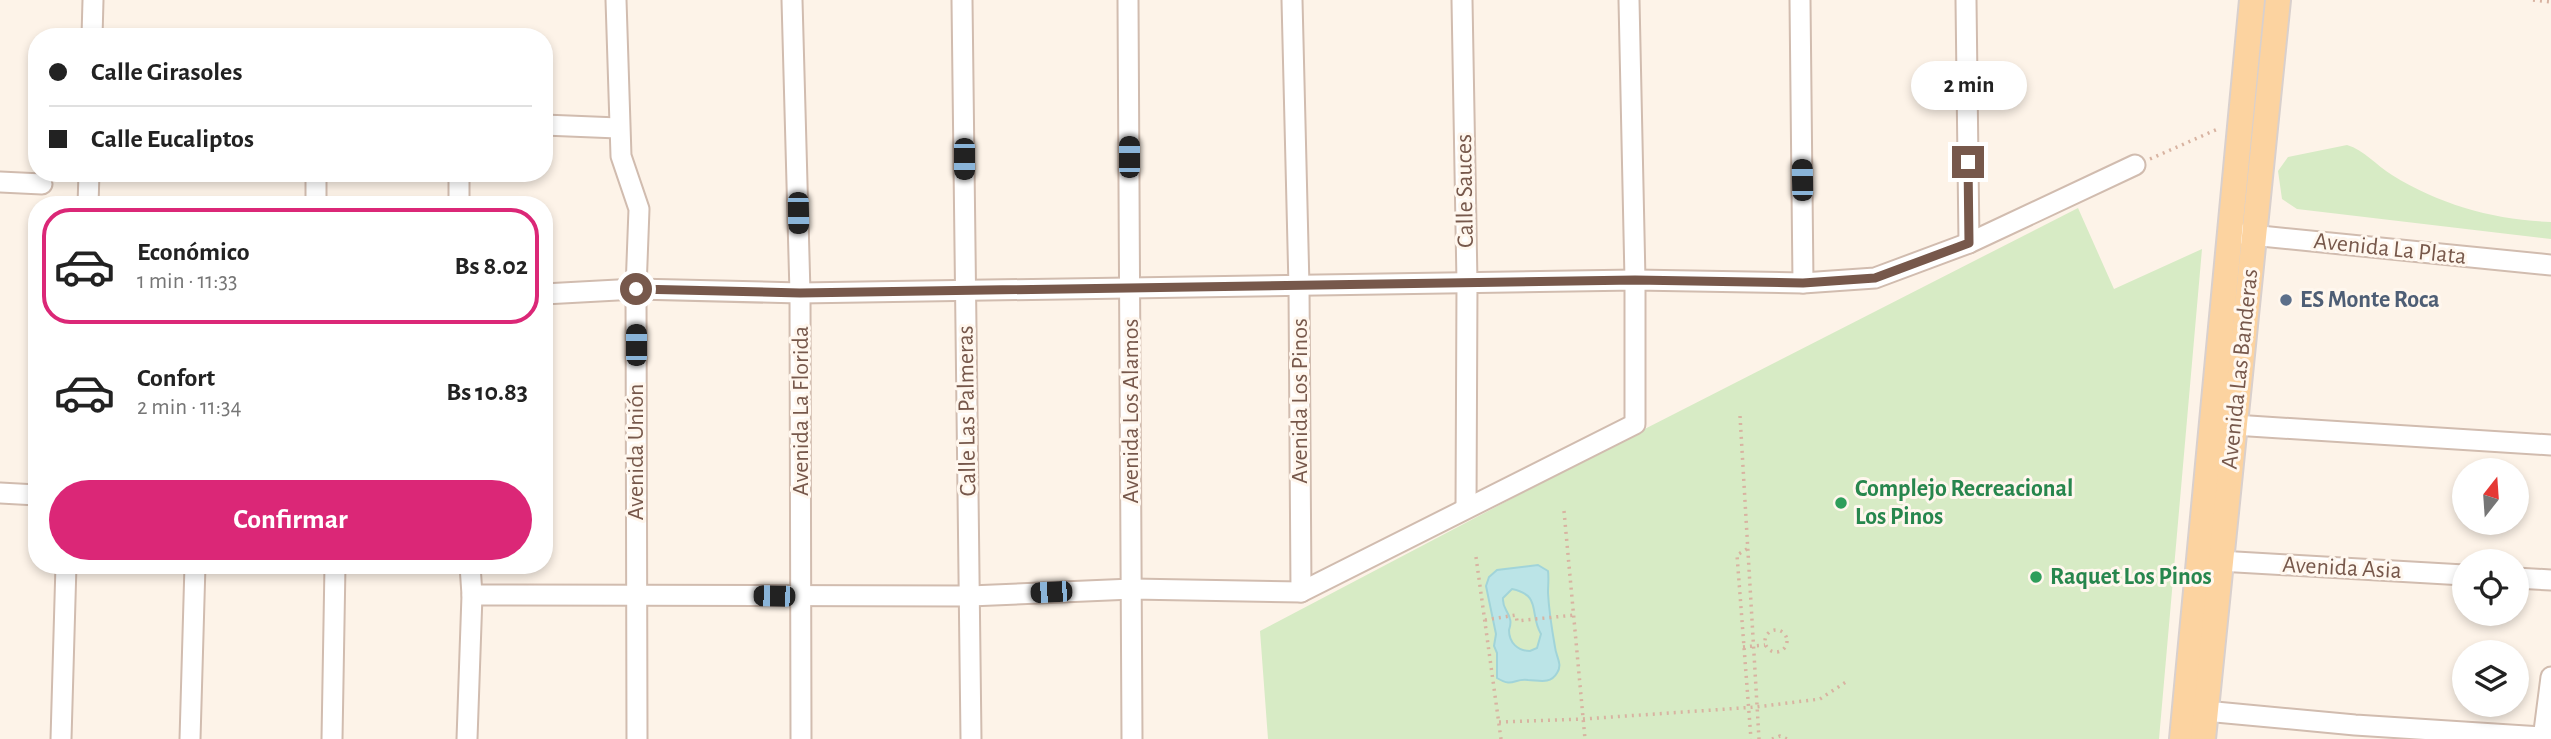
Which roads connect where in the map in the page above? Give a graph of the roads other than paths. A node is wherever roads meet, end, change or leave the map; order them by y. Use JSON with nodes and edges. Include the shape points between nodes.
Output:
{"nodes":[{"id":1,"x":93,"y":0,"type":"edge"},
{"id":2,"x":616,"y":0,"type":"edge"},
{"id":3,"x":792,"y":0,"type":"edge"},
{"id":4,"x":962,"y":0,"type":"edge"},
{"id":5,"x":1128,"y":0,"type":"edge"},
{"id":6,"x":1292,"y":0,"type":"edge"},
{"id":7,"x":1462,"y":0,"type":"edge"},
{"id":8,"x":1629,"y":0,"type":"edge"},
{"id":9,"x":1800,"y":0,"type":"edge"},
{"id":10,"x":1966,"y":0,"type":"edge"},
{"id":11,"x":2252,"y":0,"type":"edge"},
{"id":12,"x":2283,"y":2,"type":"edge"},
{"id":13,"x":92,"y":28,"type":"edge"},
{"id":14,"x":553,"y":125,"type":"edge"},
{"id":15,"x":618,"y":128,"type":"junction"},
{"id":16,"x":2135,"y":165,"type":"road end"},
{"id":17,"x":0,"y":182,"type":"edge"},
{"id":18,"x":43,"y":184,"type":"dead end"},
{"id":19,"x":2242,"y":234,"type":"junction"},
{"id":20,"x":1969,"y":243,"type":"junction"},
{"id":21,"x":2551,"y":265,"type":"edge"},
{"id":22,"x":1635,"y":280,"type":"junction"},
{"id":23,"x":1467,"y":283,"type":"junction"},
{"id":24,"x":1803,"y":283,"type":"junction"},
{"id":25,"x":1299,"y":287,"type":"junction"},
{"id":26,"x":1130,"y":288,"type":"junction"},
{"id":27,"x":636,"y":289,"type":"junction"},
{"id":28,"x":966,"y":290,"type":"junction"},
{"id":29,"x":553,"y":293,"type":"edge"},
{"id":30,"x":800,"y":293,"type":"junction"},
{"id":31,"x":2234,"y":425,"type":"junction"},
{"id":32,"x":2551,"y":444,"type":"edge"},
{"id":33,"x":0,"y":494,"type":"edge"},
{"id":34,"x":28,"y":495,"type":"edge"},
{"id":35,"x":1466,"y":508,"type":"junction"},
{"id":36,"x":2219,"y":561,"type":"junction"},
{"id":37,"x":66,"y":574,"type":"edge"},
{"id":38,"x":195,"y":574,"type":"edge"},
{"id":39,"x":335,"y":574,"type":"edge"},
{"id":40,"x":471,"y":574,"type":"edge"},
{"id":41,"x":2452,"y":574,"type":"edge"},
{"id":42,"x":2529,"y":579,"type":"edge"},
{"id":43,"x":2551,"y":580,"type":"edge"},
{"id":44,"x":1132,"y":589,"type":"junction"},
{"id":45,"x":1301,"y":592,"type":"junction"},
{"id":46,"x":472,"y":595,"type":"junction"},
{"id":47,"x":636,"y":595,"type":"junction"},
{"id":48,"x":970,"y":596,"type":"junction"},
{"id":49,"x":802,"y":597,"type":"junction"},
{"id":50,"x":2551,"y":677,"type":"edge"},
{"id":51,"x":2205,"y":711,"type":"junction"},
{"id":52,"x":2354,"y":732,"type":"edge"},
{"id":53,"x":2543,"y":738,"type":"edge"},
{"id":54,"x":61,"y":739,"type":"edge"},
{"id":55,"x":190,"y":739,"type":"edge"},
{"id":56,"x":332,"y":739,"type":"edge"},
{"id":57,"x":467,"y":739,"type":"edge"},
{"id":58,"x":637,"y":739,"type":"edge"},
{"id":59,"x":800,"y":739,"type":"edge"},
{"id":60,"x":971,"y":739,"type":"edge"},
{"id":61,"x":1132,"y":739,"type":"edge"},
{"id":62,"x":2182,"y":739,"type":"edge"},
{"id":63,"x":2203,"y":739,"type":"edge"}],
"edges":[{"from":1,"to":13,"type":"street"},
{"from":2,"to":15,"type":"street","name":"Avenida Unión"},
{"from":3,"to":30,"type":"street","name":"Avenida La Florida"},
{"from":4,"to":28,"type":"street","name":"Calle Las Palmeras"},
{"from":5,"to":26,"type":"street","name":"Avenida Los Alamos"},
{"from":6,"to":25,"type":"street","name":"Avenida Los Pinos"},
{"from":7,"to":23,"type":"street","name":"Calle Sauces"},
{"from":8,"to":22,"type":"street"},
{"from":9,"to":24,"type":"street"},
{"from":10,"to":20,"type":"street"},
{"from":11,"to":19,"type":"main road","name":"Avenida Las Banderas","via":[[2240,119]]},
{"from":12,"to":19,"type":"main road","name":"Avenida Las Banderas","via":[[2264,146]]},
{"from":14,"to":15,"type":"street"},
{"from":15,"to":27,"type":"street","name":"Avenida Unión","via":[[621,156],[639,209]]},
{"from":16,"to":20,"type":"street"},
{"from":17,"to":18,"type":"street"},
{"from":19,"to":21,"type":"street","name":"Avenida La Plata"},
{"from":19,"to":31,"type":"main road","name":"Avenida Las Banderas"},
{"from":19,"to":62,"type":"main road","name":"Avenida Las Banderas"},
{"from":20,"to":24,"type":"street","via":[[1875,278]]},
{"from":22,"to":23,"type":"street"},
{"from":22,"to":24,"type":"street"},
{"from":22,"to":35,"type":"street","via":[[1634,424]]},
{"from":23,"to":25,"type":"street"},
{"from":23,"to":35,"type":"street","name":"Calle Sauces"},
{"from":25,"to":26,"type":"street"},
{"from":25,"to":45,"type":"street","name":"Avenida Los Pinos"},
{"from":26,"to":28,"type":"street"},
{"from":26,"to":44,"type":"street","name":"Avenida Los Alamos"},
{"from":27,"to":29,"type":"street"},
{"from":27,"to":30,"type":"street"},
{"from":27,"to":47,"type":"street","name":"Avenida Unión"},
{"from":28,"to":30,"type":"street"},
{"from":28,"to":48,"type":"street","name":"Calle Las Palmeras"},
{"from":30,"to":49,"type":"street","name":"Avenida La Florida"},
{"from":31,"to":32,"type":"street"},
{"from":31,"to":36,"type":"main road","name":"Avenida Las Banderas"},
{"from":33,"to":34,"type":"street"},
{"from":35,"to":45,"type":"street"},
{"from":36,"to":41,"type":"street","name":"Avenida Asia"},
{"from":36,"to":51,"type":"main road","name":"Avenida Las Banderas"},
{"from":37,"to":54,"type":"street"},
{"from":38,"to":55,"type":"street"},
{"from":39,"to":56,"type":"street"},
{"from":40,"to":46,"type":"street"},
{"from":42,"to":43,"type":"street"},
{"from":44,"to":45,"type":"street"},
{"from":44,"to":48,"type":"street"},
{"from":44,"to":61,"type":"street","name":"Avenida Los Alamos"},
{"from":46,"to":47,"type":"street"},
{"from":46,"to":57,"type":"street"},
{"from":47,"to":49,"type":"street"},
{"from":47,"to":58,"type":"street","name":"Avenida Unión"},
{"from":48,"to":49,"type":"street"},
{"from":48,"to":60,"type":"street","name":"Calle Las Palmeras"},
{"from":49,"to":59,"type":"street","name":"Avenida La Florida"},
{"from":50,"to":53,"type":"street"},
{"from":51,"to":52,"type":"street"},
{"from":51,"to":63,"type":"main road","name":"Avenida Las Banderas"},
{"from":52,"to":53,"type":"street"}]}
